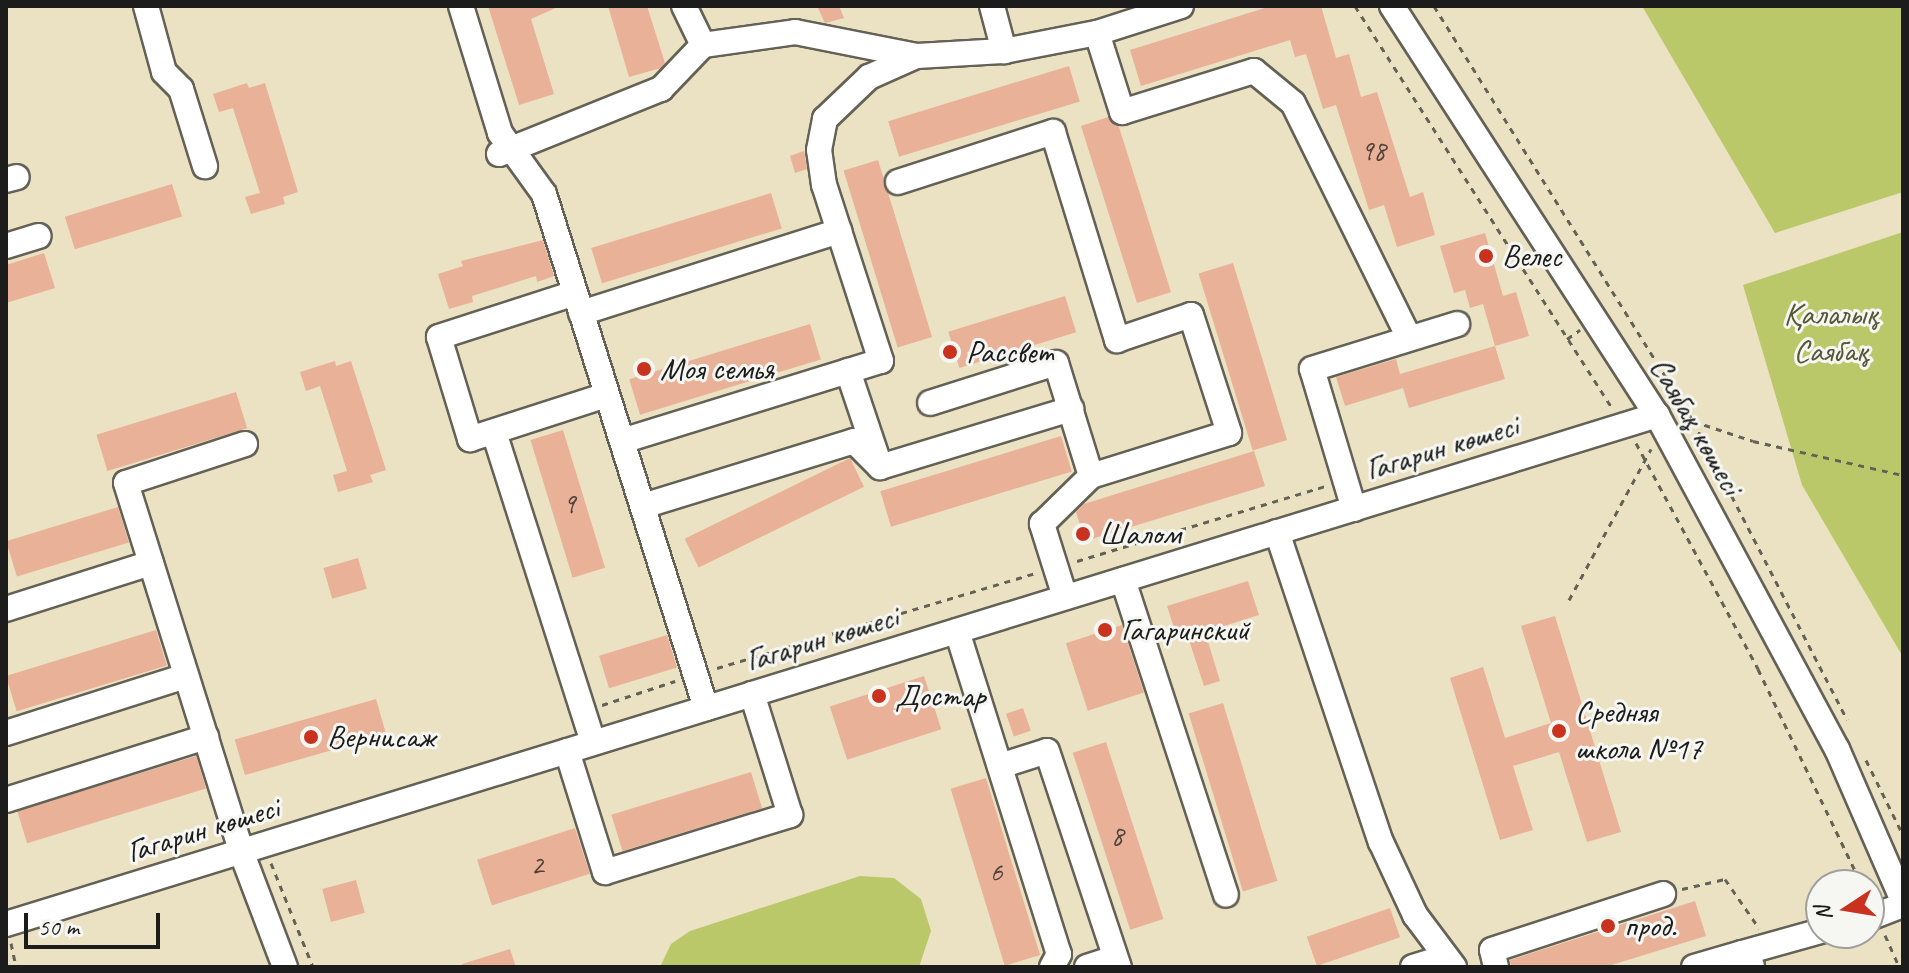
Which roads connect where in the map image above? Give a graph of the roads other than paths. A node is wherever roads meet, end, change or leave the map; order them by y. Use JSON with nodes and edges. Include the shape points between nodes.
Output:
{"nodes":[{"id":1,"x":146,"y":6,"type":"edge"},
{"id":2,"x":461,"y":6,"type":"edge"},
{"id":3,"x":684,"y":6,"type":"edge"},
{"id":4,"x":992,"y":6,"type":"edge"},
{"id":5,"x":1181,"y":6,"type":"edge"},
{"id":6,"x":1392,"y":6,"type":"edge"},
{"id":7,"x":1097,"y":33,"type":"junction"},
{"id":8,"x":703,"y":45,"type":"junction"},
{"id":9,"x":1004,"y":51,"type":"junction"},
{"id":10,"x":916,"y":56,"type":"junction"},
{"id":11,"x":504,"y":153,"type":"junction"},
{"id":12,"x":205,"y":166,"type":"dead end"},
{"id":13,"x":898,"y":182,"type":"dead end"},
{"id":14,"x":839,"y":231,"type":"junction"},
{"id":15,"x":38,"y":236,"type":"dead end"},
{"id":16,"x":6,"y":246,"type":"edge"},
{"id":17,"x":578,"y":303,"type":"junction"},
{"id":18,"x":1457,"y":324,"type":"dead end"},
{"id":19,"x":1409,"y":338,"type":"junction"},
{"id":20,"x":848,"y":371,"type":"junction"},
{"id":21,"x":606,"y":395,"type":"junction"},
{"id":22,"x":930,"y":403,"type":"dead end"},
{"id":23,"x":1071,"y":409,"type":"junction"},
{"id":24,"x":1657,"y":415,"type":"junction"},
{"id":25,"x":494,"y":432,"type":"junction"},
{"id":26,"x":622,"y":441,"type":"junction"},
{"id":27,"x":245,"y":444,"type":"dead end"},
{"id":28,"x":880,"y":467,"type":"junction"},
{"id":29,"x":1091,"y":476,"type":"junction"},
{"id":30,"x":643,"y":506,"type":"junction"},
{"id":31,"x":1354,"y":509,"type":"junction"},
{"id":32,"x":1277,"y":532,"type":"junction"},
{"id":33,"x":151,"y":563,"type":"junction"},
{"id":34,"x":1123,"y":580,"type":"junction"},
{"id":35,"x":1065,"y":597,"type":"junction"},
{"id":36,"x":6,"y":609,"type":"edge"},
{"id":37,"x":957,"y":631,"type":"junction"},
{"id":38,"x":186,"y":676,"type":"junction"},
{"id":39,"x":752,"y":694,"type":"junction"},
{"id":40,"x":706,"y":708,"type":"junction"},
{"id":41,"x":6,"y":733,"type":"edge"},
{"id":42,"x":206,"y":737,"type":"junction"},
{"id":43,"x":593,"y":743,"type":"junction"},
{"id":44,"x":567,"y":751,"type":"junction"},
{"id":45,"x":1000,"y":766,"type":"junction"},
{"id":46,"x":6,"y":800,"type":"edge"},
{"id":47,"x":252,"y":848,"type":"junction"},
{"id":48,"x":1663,"y":894,"type":"road end"},
{"id":49,"x":1226,"y":895,"type":"dead end"},
{"id":50,"x":1903,"y":903,"type":"edge"},
{"id":51,"x":6,"y":924,"type":"edge"},
{"id":52,"x":1805,"y":935,"type":"edge"},
{"id":53,"x":1747,"y":960,"type":"edge"},
{"id":54,"x":1450,"y":962,"type":"edge"},
{"id":55,"x":1058,"y":963,"type":"edge"},
{"id":56,"x":1116,"y":963,"type":"edge"},
{"id":57,"x":285,"y":967,"type":"edge"},
{"id":58,"x":1087,"y":967,"type":"edge"},
{"id":59,"x":1413,"y":967,"type":"edge"},
{"id":60,"x":1496,"y":967,"type":"edge"},
{"id":61,"x":1694,"y":967,"type":"edge"}],
"edges":[{"from":1,"to":12,"type":"street","via":[[164,72],[181,89]]},
{"from":2,"to":11,"type":"street"},
{"from":3,"to":8,"type":"street"},
{"from":4,"to":9,"type":"street"},
{"from":5,"to":7,"type":"street"},
{"from":6,"to":24,"type":"street","name":"Саябақ көшесі"},
{"from":7,"to":9,"type":"street"},
{"from":7,"to":19,"type":"street","via":[[1122,112],[1254,71],[1293,103]]},
{"from":8,"to":10,"type":"street","via":[[795,32]]},
{"from":8,"to":11,"type":"street","via":[[661,89]]},
{"from":9,"to":10,"type":"street"},
{"from":10,"to":14,"type":"street","via":[[869,77],[825,119],[819,150]]},
{"from":11,"to":17,"type":"street","via":[[544,194]]},
{"from":13,"to":29,"type":"street","via":[[1053,132],[1117,340],[1191,315],[1229,433]]},
{"from":14,"to":17,"type":"street"},
{"from":14,"to":20,"type":"street","via":[[881,361]]},
{"from":15,"to":16,"type":"street"},
{"from":17,"to":21,"type":"street"},
{"from":17,"to":25,"type":"street","via":[[439,337],[470,439]]},
{"from":18,"to":19,"type":"street"},
{"from":19,"to":31,"type":"street","via":[[1312,369]]},
{"from":20,"to":26,"type":"street"},
{"from":20,"to":28,"type":"street"},
{"from":21,"to":25,"type":"street"},
{"from":21,"to":26,"type":"street"},
{"from":22,"to":23,"type":"street","via":[[1056,363]]},
{"from":23,"to":28,"type":"street"},
{"from":23,"to":29,"type":"street"},
{"from":24,"to":31,"type":"street","name":"Гагарин көшесі"},
{"from":24,"to":50,"type":"street","name":"Саябақ көшесі","via":[[1837,749]]},
{"from":25,"to":43,"type":"street"},
{"from":26,"to":30,"type":"street"},
{"from":27,"to":33,"type":"street","via":[[126,483]]},
{"from":28,"to":30,"type":"street","via":[[854,441]]},
{"from":29,"to":35,"type":"street","via":[[1042,524]]},
{"from":30,"to":40,"type":"street"},
{"from":31,"to":32,"type":"street","name":"Гагарин көшесі"},
{"from":32,"to":34,"type":"street","name":"Гагарин көшесі"},
{"from":32,"to":54,"type":"street","via":[[1381,842],[1415,915]]},
{"from":33,"to":36,"type":"street"},
{"from":33,"to":38,"type":"street"},
{"from":34,"to":35,"type":"street","name":"Гагарин көшесі"},
{"from":34,"to":49,"type":"street"},
{"from":35,"to":37,"type":"street","name":"Гагарин көшесі"},
{"from":37,"to":39,"type":"street","name":"Гагарин көшесі"},
{"from":37,"to":45,"type":"street"},
{"from":38,"to":41,"type":"street"},
{"from":38,"to":42,"type":"street"},
{"from":39,"to":40,"type":"street","name":"Гагарин көшесі"},
{"from":39,"to":44,"type":"street","via":[[790,815],[605,872]]},
{"from":40,"to":43,"type":"street","name":"Гагарин көшесі"},
{"from":42,"to":46,"type":"street"},
{"from":42,"to":47,"type":"street"},
{"from":43,"to":44,"type":"street","name":"Гагарин көшесі"},
{"from":44,"to":47,"type":"street","name":"Гагарин көшесі"},
{"from":45,"to":55,"type":"street"},
{"from":45,"to":56,"type":"street","via":[[1047,751]]},
{"from":47,"to":51,"type":"street","name":"Гагарин көшесі"},
{"from":47,"to":57,"type":"street"},
{"from":48,"to":60,"type":"street","via":[[1492,950]]},
{"from":52,"to":53,"type":"street","via":[[1770,945]]},
{"from":53,"to":61,"type":"street"},
{"from":54,"to":59,"type":"street"},
{"from":56,"to":58,"type":"street"}]}
